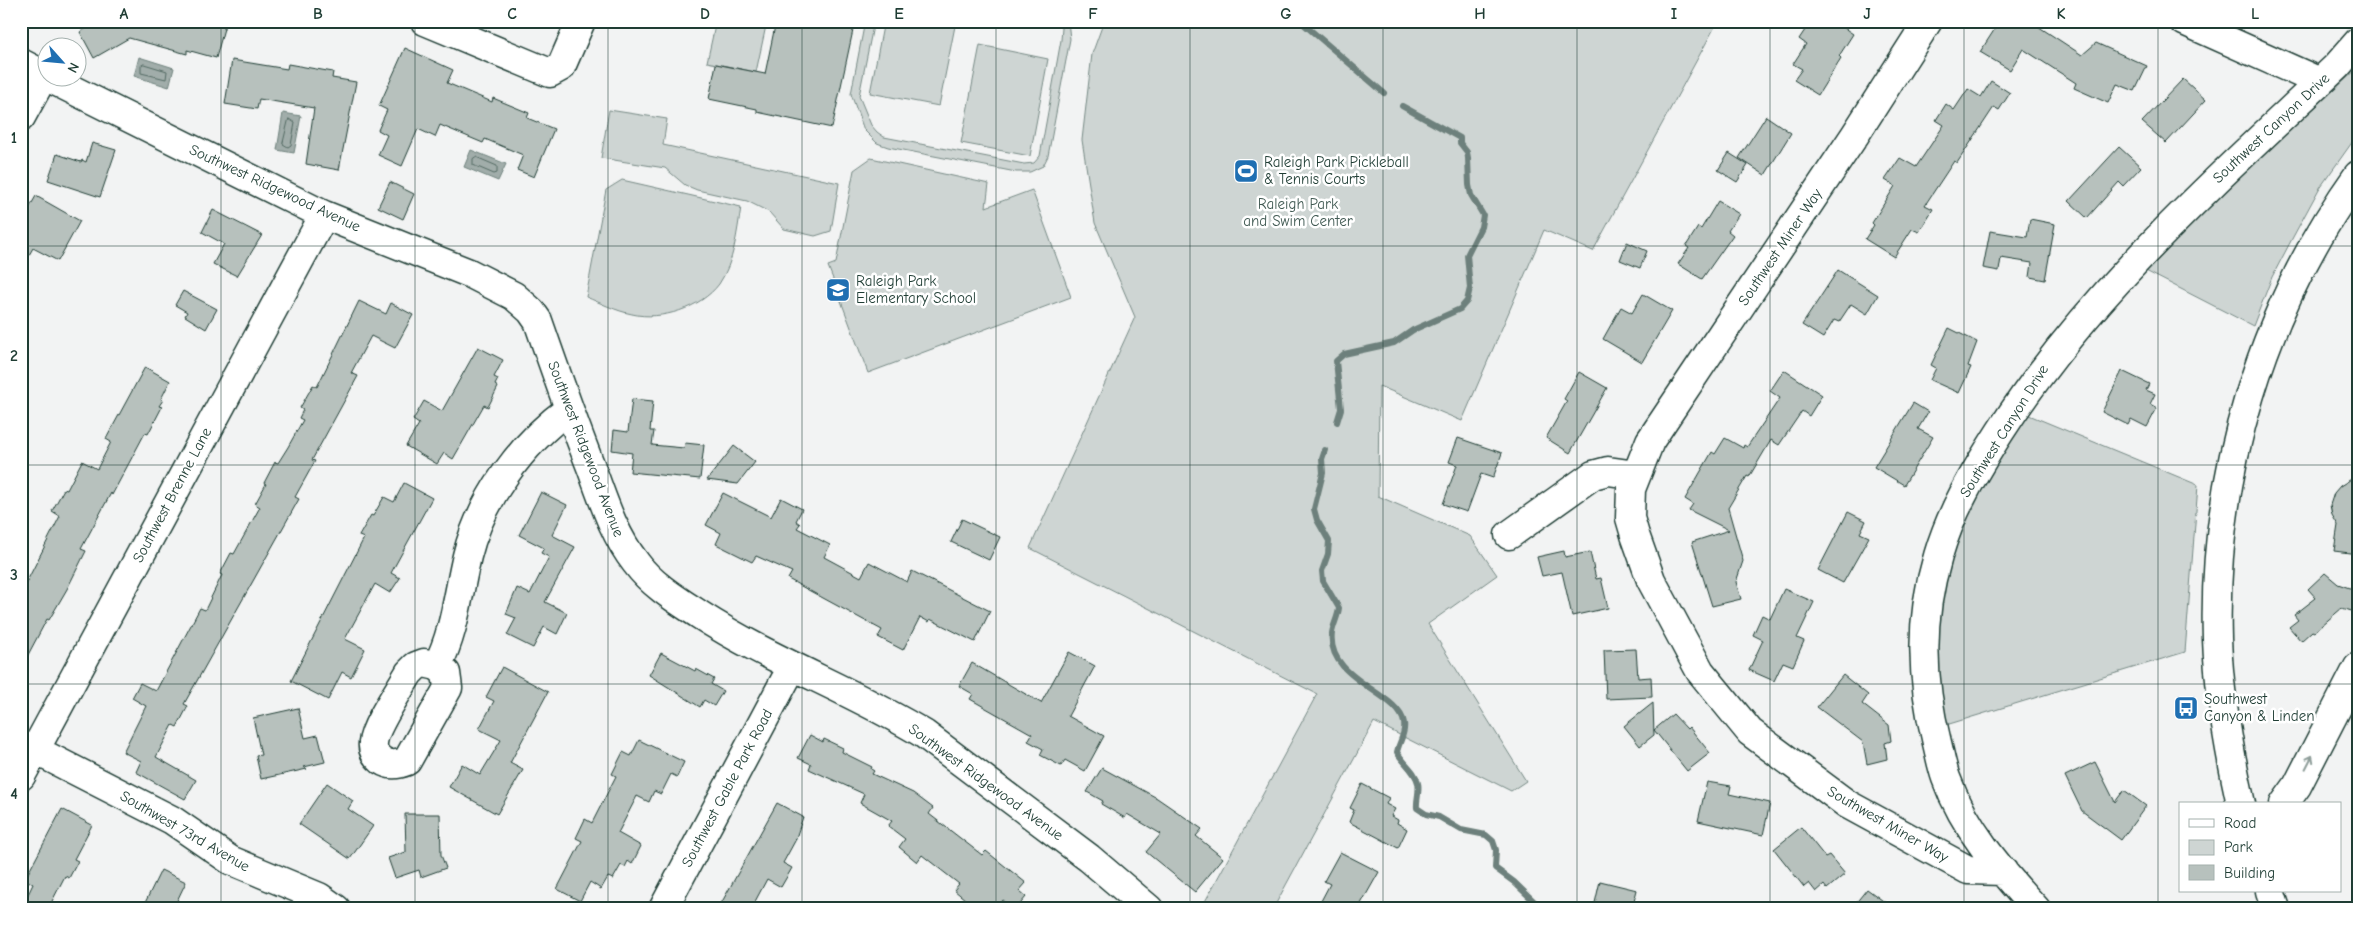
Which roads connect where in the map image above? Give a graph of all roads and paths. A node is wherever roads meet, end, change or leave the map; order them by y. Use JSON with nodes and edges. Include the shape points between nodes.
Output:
{"nodes":[{"id":1,"x":425,"y":21,"type":"edge"},
{"id":2,"x":581,"y":21,"type":"edge"},
{"id":3,"x":1928,"y":21,"type":"edge"},
{"id":4,"x":2184,"y":21,"type":"edge"},
{"id":5,"x":2358,"y":42,"type":"edge"},
{"id":6,"x":38,"y":78,"type":"edge"},
{"id":7,"x":2320,"y":82,"type":"junction"},
{"id":8,"x":70,"y":88,"type":"edge"},
{"id":9,"x":21,"y":117,"type":"edge"},
{"id":10,"x":2358,"y":175,"type":"edge"},
{"id":11,"x":324,"y":215,"type":"junction"},
{"id":12,"x":569,"y":409,"type":"junction"},
{"id":13,"x":1636,"y":475,"type":"junction"},
{"id":14,"x":1509,"y":535,"type":"dead end"},
{"id":15,"x":437,"y":666,"type":"dead end"},
{"id":16,"x":792,"y":667,"type":"junction"},
{"id":17,"x":2358,"y":667,"type":"edge"},
{"id":18,"x":2351,"y":695,"type":"edge"},
{"id":19,"x":35,"y":750,"type":"junction"},
{"id":20,"x":21,"y":776,"type":"edge"},
{"id":21,"x":2241,"y":802,"type":"edge"},
{"id":22,"x":2285,"y":802,"type":"edge"},
{"id":23,"x":2003,"y":871,"type":"junction"},
{"id":24,"x":2270,"y":892,"type":"edge"},
{"id":25,"x":336,"y":909,"type":"edge"},
{"id":26,"x":662,"y":909,"type":"edge"},
{"id":27,"x":1149,"y":909,"type":"edge"},
{"id":28,"x":2036,"y":909,"type":"edge"},
{"id":29,"x":2276,"y":909,"type":"edge"}],
"edges":[{"from":1,"to":2,"type":"street","via":[[550,73],[561,67]]},
{"from":3,"to":13,"type":"street","name":"Southwest Miner Way","via":[[1660,426]]},
{"from":4,"to":7,"type":"street"},
{"from":5,"to":7,"type":"street","name":"Southwest Canyon Drive"},
{"from":6,"to":9,"type":"street"},
{"from":7,"to":23,"type":"street","name":"Southwest Canyon Drive","via":[[2158,238],[2087,314],[2024,395],[1982,460],[1958,505],[1939,554],[1928,596],[1925,686],[1946,778],[1966,818]]},
{"from":8,"to":11,"type":"street","name":"Southwest Ridgewood Avenue"},
{"from":10,"to":21,"type":"street","via":[[2292,284],[2253,383],[2234,453],[2224,515],[2217,639],[2230,754]]},
{"from":11,"to":12,"type":"street","name":"Southwest Ridgewood Avenue","via":[[470,272],[524,303],[538,321]]},
{"from":11,"to":19,"type":"street","name":"Southwest Brenne Lane"},
{"from":12,"to":15,"type":"street","via":[[546,426],[522,452],[487,507],[467,554],[448,641]]},
{"from":12,"to":16,"type":"street","name":"Southwest Ridgewood Avenue","via":[[612,521],[646,576],[717,626]]},
{"from":13,"to":14,"type":"street","via":[[1615,471],[1593,474]]},
{"from":13,"to":23,"type":"street","name":"Southwest Miner Way","via":[[1631,489],[1630,518],[1651,580],[1700,671],[1750,732],[1847,804],[1968,870]]},
{"from":16,"to":26,"type":"street","name":"Southwest Gable Park Road"},
{"from":16,"to":27,"type":"street","name":"Southwest Ridgewood Avenue","via":[[900,719],[924,734],[1076,847]]},
{"from":17,"to":18,"type":"street"},
{"from":22,"to":18,"type":"street","one_way":true},
{"from":19,"to":20,"type":"street","name":"Southwest Brenne Lane"},
{"from":19,"to":25,"type":"street","name":"Southwest 73rd Avenue","via":[[172,820],[230,860],[319,897]]},
{"from":23,"to":28,"type":"street","name":"Southwest Canyon Drive"},
{"from":24,"to":29,"type":"street"}]}
